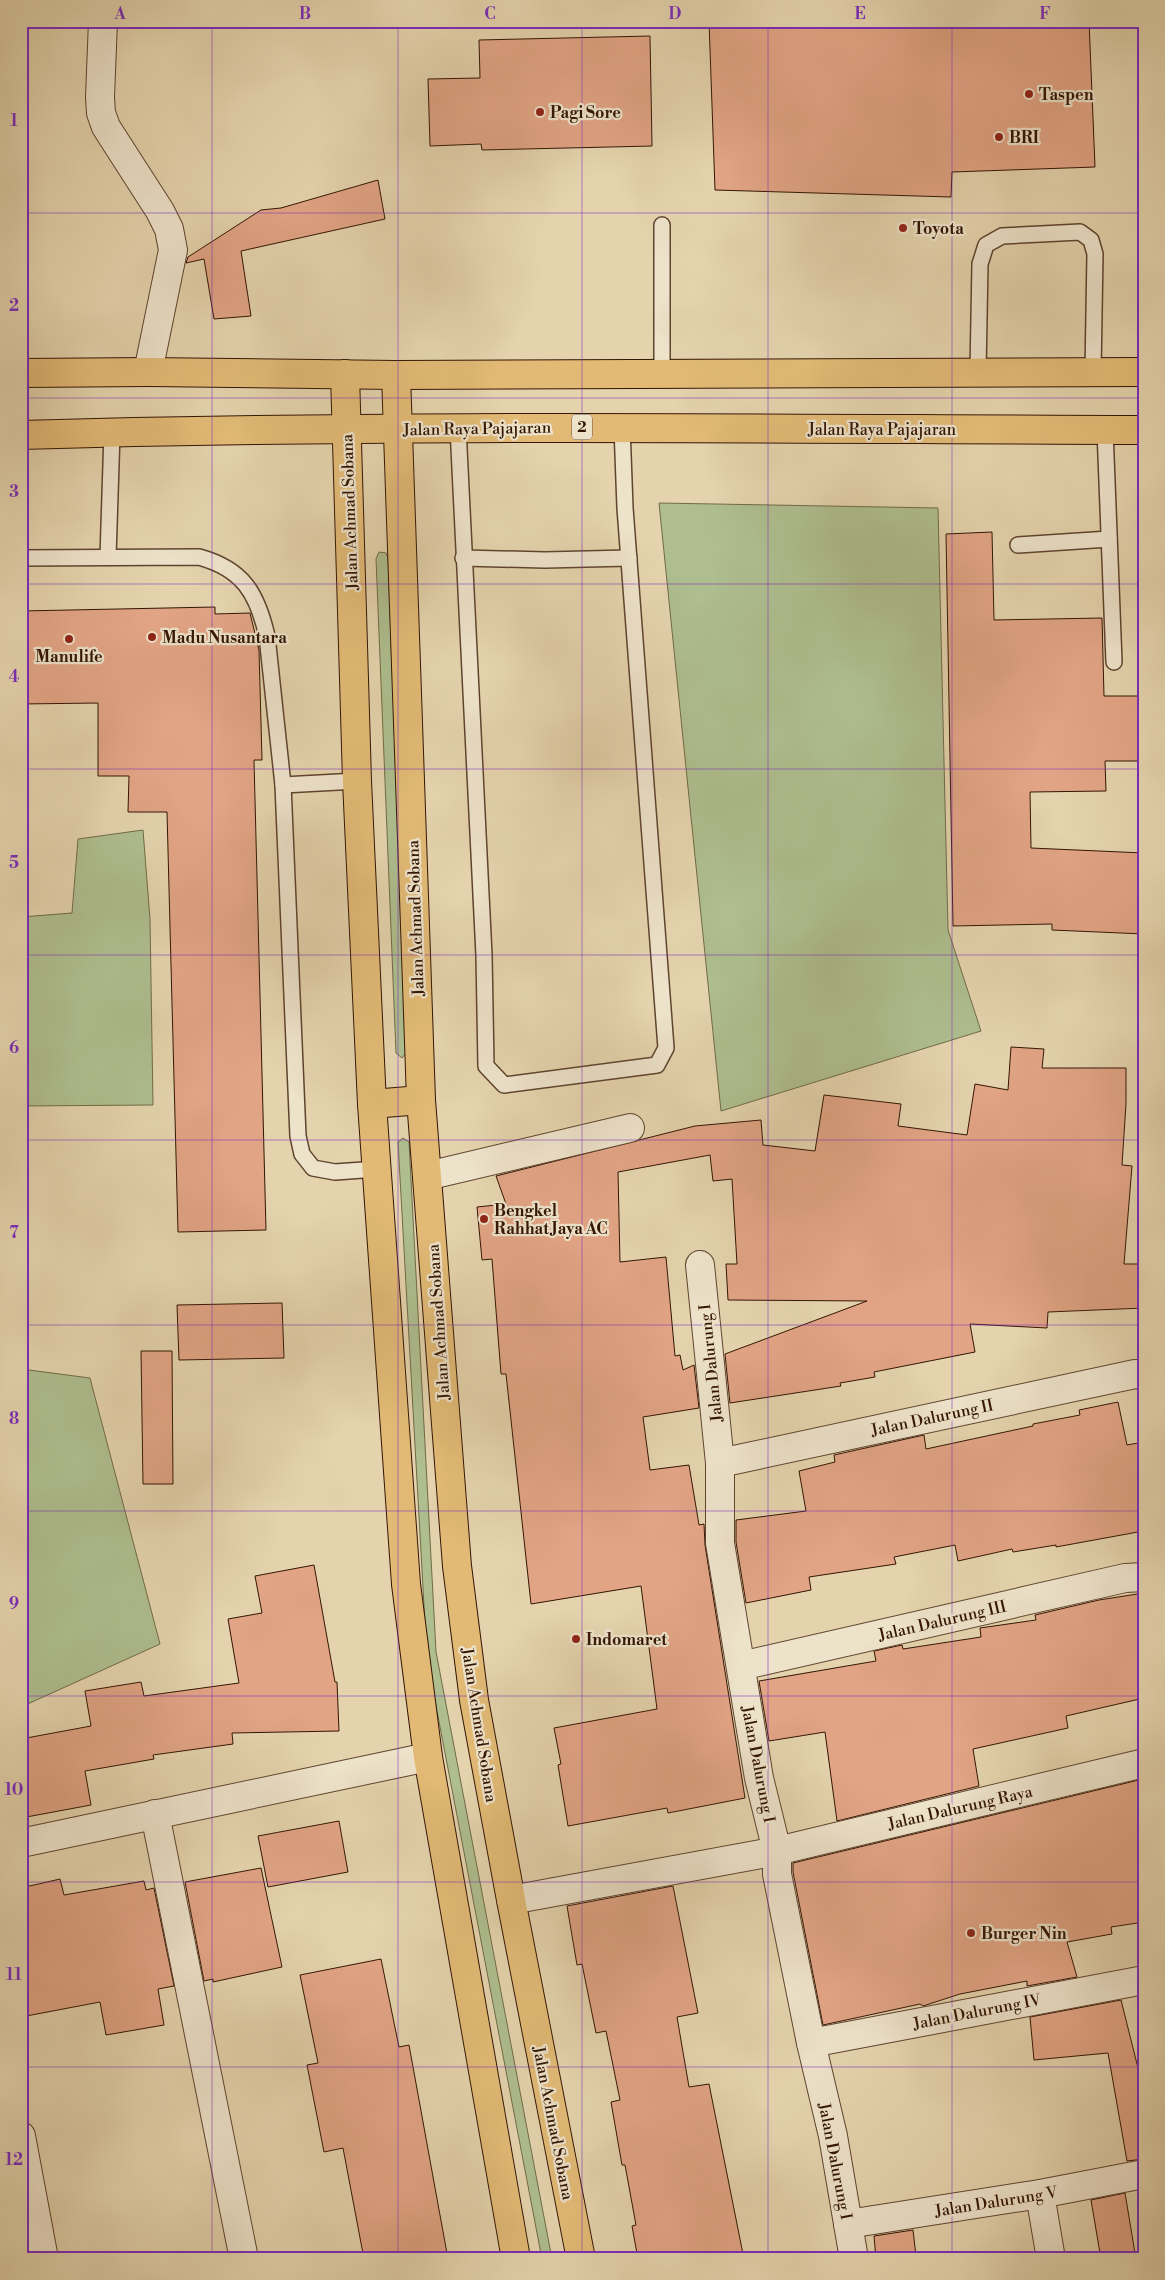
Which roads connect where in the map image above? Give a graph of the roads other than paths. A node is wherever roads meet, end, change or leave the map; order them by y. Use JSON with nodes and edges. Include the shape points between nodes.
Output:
{"nodes":[{"id":1,"x":103,"y":21,"type":"edge"},
{"id":2,"x":662,"y":225,"type":"dead end"},
{"id":3,"x":978,"y":371,"type":"junction"},
{"id":4,"x":1093,"y":371,"type":"junction"},
{"id":5,"x":148,"y":372,"type":"junction"},
{"id":6,"x":1144,"y":372,"type":"edge"},
{"id":7,"x":21,"y":373,"type":"edge"},
{"id":8,"x":662,"y":373,"type":"junction"},
{"id":9,"x":345,"y":374,"type":"junction"},
{"id":10,"x":396,"y":375,"type":"junction"},
{"id":11,"x":622,"y":427,"type":"junction"},
{"id":12,"x":458,"y":428,"type":"junction"},
{"id":13,"x":346,"y":429,"type":"junction"},
{"id":14,"x":398,"y":429,"type":"junction"},
{"id":15,"x":1104,"y":430,"type":"junction"},
{"id":16,"x":1144,"y":430,"type":"edge"},
{"id":17,"x":112,"y":432,"type":"junction"},
{"id":18,"x":21,"y":435,"type":"edge"},
{"id":19,"x":1109,"y":538,"type":"junction"},
{"id":20,"x":1018,"y":545,"type":"dead end"},
{"id":21,"x":108,"y":557,"type":"junction"},
{"id":22,"x":21,"y":558,"type":"edge"},
{"id":23,"x":463,"y":558,"type":"junction"},
{"id":24,"x":629,"y":558,"type":"junction"},
{"id":25,"x":1114,"y":662,"type":"dead end"},
{"id":26,"x":357,"y":781,"type":"junction"},
{"id":27,"x":283,"y":785,"type":"junction"},
{"id":28,"x":421,"y":1100,"type":"junction"},
{"id":29,"x":372,"y":1104,"type":"junction"},
{"id":30,"x":630,"y":1128,"type":"dead end"},
{"id":31,"x":377,"y":1169,"type":"junction"},
{"id":32,"x":427,"y":1176,"type":"junction"},
{"id":33,"x":700,"y":1265,"type":"dead end"},
{"id":34,"x":1144,"y":1375,"type":"edge"},
{"id":35,"x":720,"y":1463,"type":"junction"},
{"id":36,"x":1144,"y":1577,"type":"edge"},
{"id":37,"x":741,"y":1666,"type":"junction"},
{"id":38,"x":428,"y":1756,"type":"junction"},
{"id":39,"x":1144,"y":1763,"type":"edge"},
{"id":40,"x":155,"y":1814,"type":"junction"},
{"id":41,"x":21,"y":1842,"type":"edge"},
{"id":42,"x":776,"y":1851,"type":"junction"},
{"id":43,"x":510,"y":1900,"type":"junction"},
{"id":44,"x":1144,"y":1980,"type":"edge"},
{"id":45,"x":811,"y":2042,"type":"junction"},
{"id":46,"x":21,"y":2136,"type":"edge"},
{"id":47,"x":1144,"y":2174,"type":"edge"},
{"id":48,"x":1040,"y":2194,"type":"junction"},
{"id":49,"x":848,"y":2224,"type":"junction"},
{"id":50,"x":44,"y":2259,"type":"edge"},
{"id":51,"x":244,"y":2259,"type":"edge"},
{"id":52,"x":516,"y":2259,"type":"edge"},
{"id":53,"x":581,"y":2259,"type":"edge"},
{"id":54,"x":854,"y":2259,"type":"edge"},
{"id":55,"x":1051,"y":2259,"type":"edge"}],
"edges":[{"from":1,"to":5,"type":"street","via":[[100,113],[160,211],[169,230],[173,250]]},
{"from":2,"to":8,"type":"lane"},
{"from":3,"to":4,"type":"main road"},
{"from":3,"to":4,"type":"lane","via":[[980,264],[986,245],[1002,236],[1080,232],[1090,240],[1095,254]]},
{"from":3,"to":8,"type":"main road"},
{"from":4,"to":6,"type":"main road"},
{"from":5,"to":7,"type":"main road"},
{"from":5,"to":9,"type":"main road"},
{"from":8,"to":10,"type":"main road"},
{"from":9,"to":10,"type":"main road"},
{"from":9,"to":13,"type":"main road","name":"Jalan Achmad Sobana"},
{"from":10,"to":14,"type":"main road","name":"Jalan Achmad Sobana"},
{"from":11,"to":12,"type":"main road","name":"Jalan Raya Pajajaran","number":"2"},
{"from":11,"to":15,"type":"main road","name":"Jalan Raya Pajajaran","number":"2"},
{"from":11,"to":24,"type":"lane"},
{"from":12,"to":14,"type":"main road","name":"Jalan Raya Pajajaran","number":"2"},
{"from":12,"to":23,"type":"lane"},
{"from":13,"to":14,"type":"main road","name":"Jalan Raya Pajajaran","number":"2"},
{"from":13,"to":17,"type":"main road","name":"Jalan Raya Pajajaran","number":"2"},
{"from":13,"to":26,"type":"main road","name":"Jalan Achmad Sobana"},
{"from":14,"to":28,"type":"main road","name":"Jalan Achmad Sobana"},
{"from":15,"to":16,"type":"main road","name":"Jalan Raya Pajajaran","number":"2"},
{"from":15,"to":19,"type":"lane"},
{"from":17,"to":18,"type":"main road","name":"Jalan Raya Pajajaran","number":"2"},
{"from":17,"to":21,"type":"lane"},
{"from":19,"to":20,"type":"lane"},
{"from":19,"to":25,"type":"lane"},
{"from":21,"to":22,"type":"lane"},
{"from":21,"to":27,"type":"lane","via":[[199,557],[219,563],[240,577],[249,588],[267,636]]},
{"from":23,"to":24,"type":"lane"},
{"from":23,"to":24,"type":"lane","via":[[484,955],[486,1066],[504,1085],[657,1065],[666,1048]]},
{"from":26,"to":27,"type":"lane"},
{"from":26,"to":29,"type":"main road","name":"Jalan Achmad Sobana"},
{"from":27,"to":31,"type":"lane","via":[[298,1136],[302,1154],[314,1168],[335,1172]]},
{"from":28,"to":29,"type":"main road"},
{"from":28,"to":32,"type":"main road","name":"Jalan Achmad Sobana"},
{"from":29,"to":31,"type":"main road","name":"Jalan Achmad Sobana"},
{"from":30,"to":32,"type":"street"},
{"from":31,"to":38,"type":"main road","name":"Jalan Achmad Sobana","via":[[406,1584]]},
{"from":32,"to":43,"type":"main road","name":"Jalan Achmad Sobana","via":[[457,1566],[474,1700]]},
{"from":33,"to":35,"type":"street","name":"Jalan Dalurung I"},
{"from":34,"to":35,"type":"street","name":"Jalan Dalurung II","via":[[1135,1374]]},
{"from":35,"to":37,"type":"street","name":"Jalan Dalurung I","via":[[720,1543]]},
{"from":36,"to":37,"type":"street","name":"Jalan Dalurung III","via":[[1125,1578]]},
{"from":37,"to":42,"type":"street","name":"Jalan Dalurung I","via":[[758,1778]]},
{"from":38,"to":40,"type":"street"},
{"from":38,"to":52,"type":"main road","name":"Jalan Achmad Sobana"},
{"from":39,"to":42,"type":"street","name":"Jalan Dalurung Raya"},
{"from":40,"to":41,"type":"street"},
{"from":40,"to":51,"type":"street"},
{"from":42,"to":43,"type":"street","name":"Jalan Dalurung Raya"},
{"from":42,"to":45,"type":"street","name":"Jalan Dalurung I","via":[[777,1874]]},
{"from":43,"to":53,"type":"main road","name":"Jalan Achmad Sobana"},
{"from":44,"to":45,"type":"street","name":"Jalan Dalurung IV"},
{"from":45,"to":49,"type":"street","name":"Jalan Dalurung I","via":[[833,2136]]},
{"from":46,"to":50,"type":"street"},
{"from":47,"to":48,"type":"street","name":"Jalan Dalurung V"},
{"from":48,"to":49,"type":"street","name":"Jalan Dalurung V"},
{"from":48,"to":55,"type":"street"},
{"from":49,"to":54,"type":"street","name":"Jalan Dalurung I"}]}
